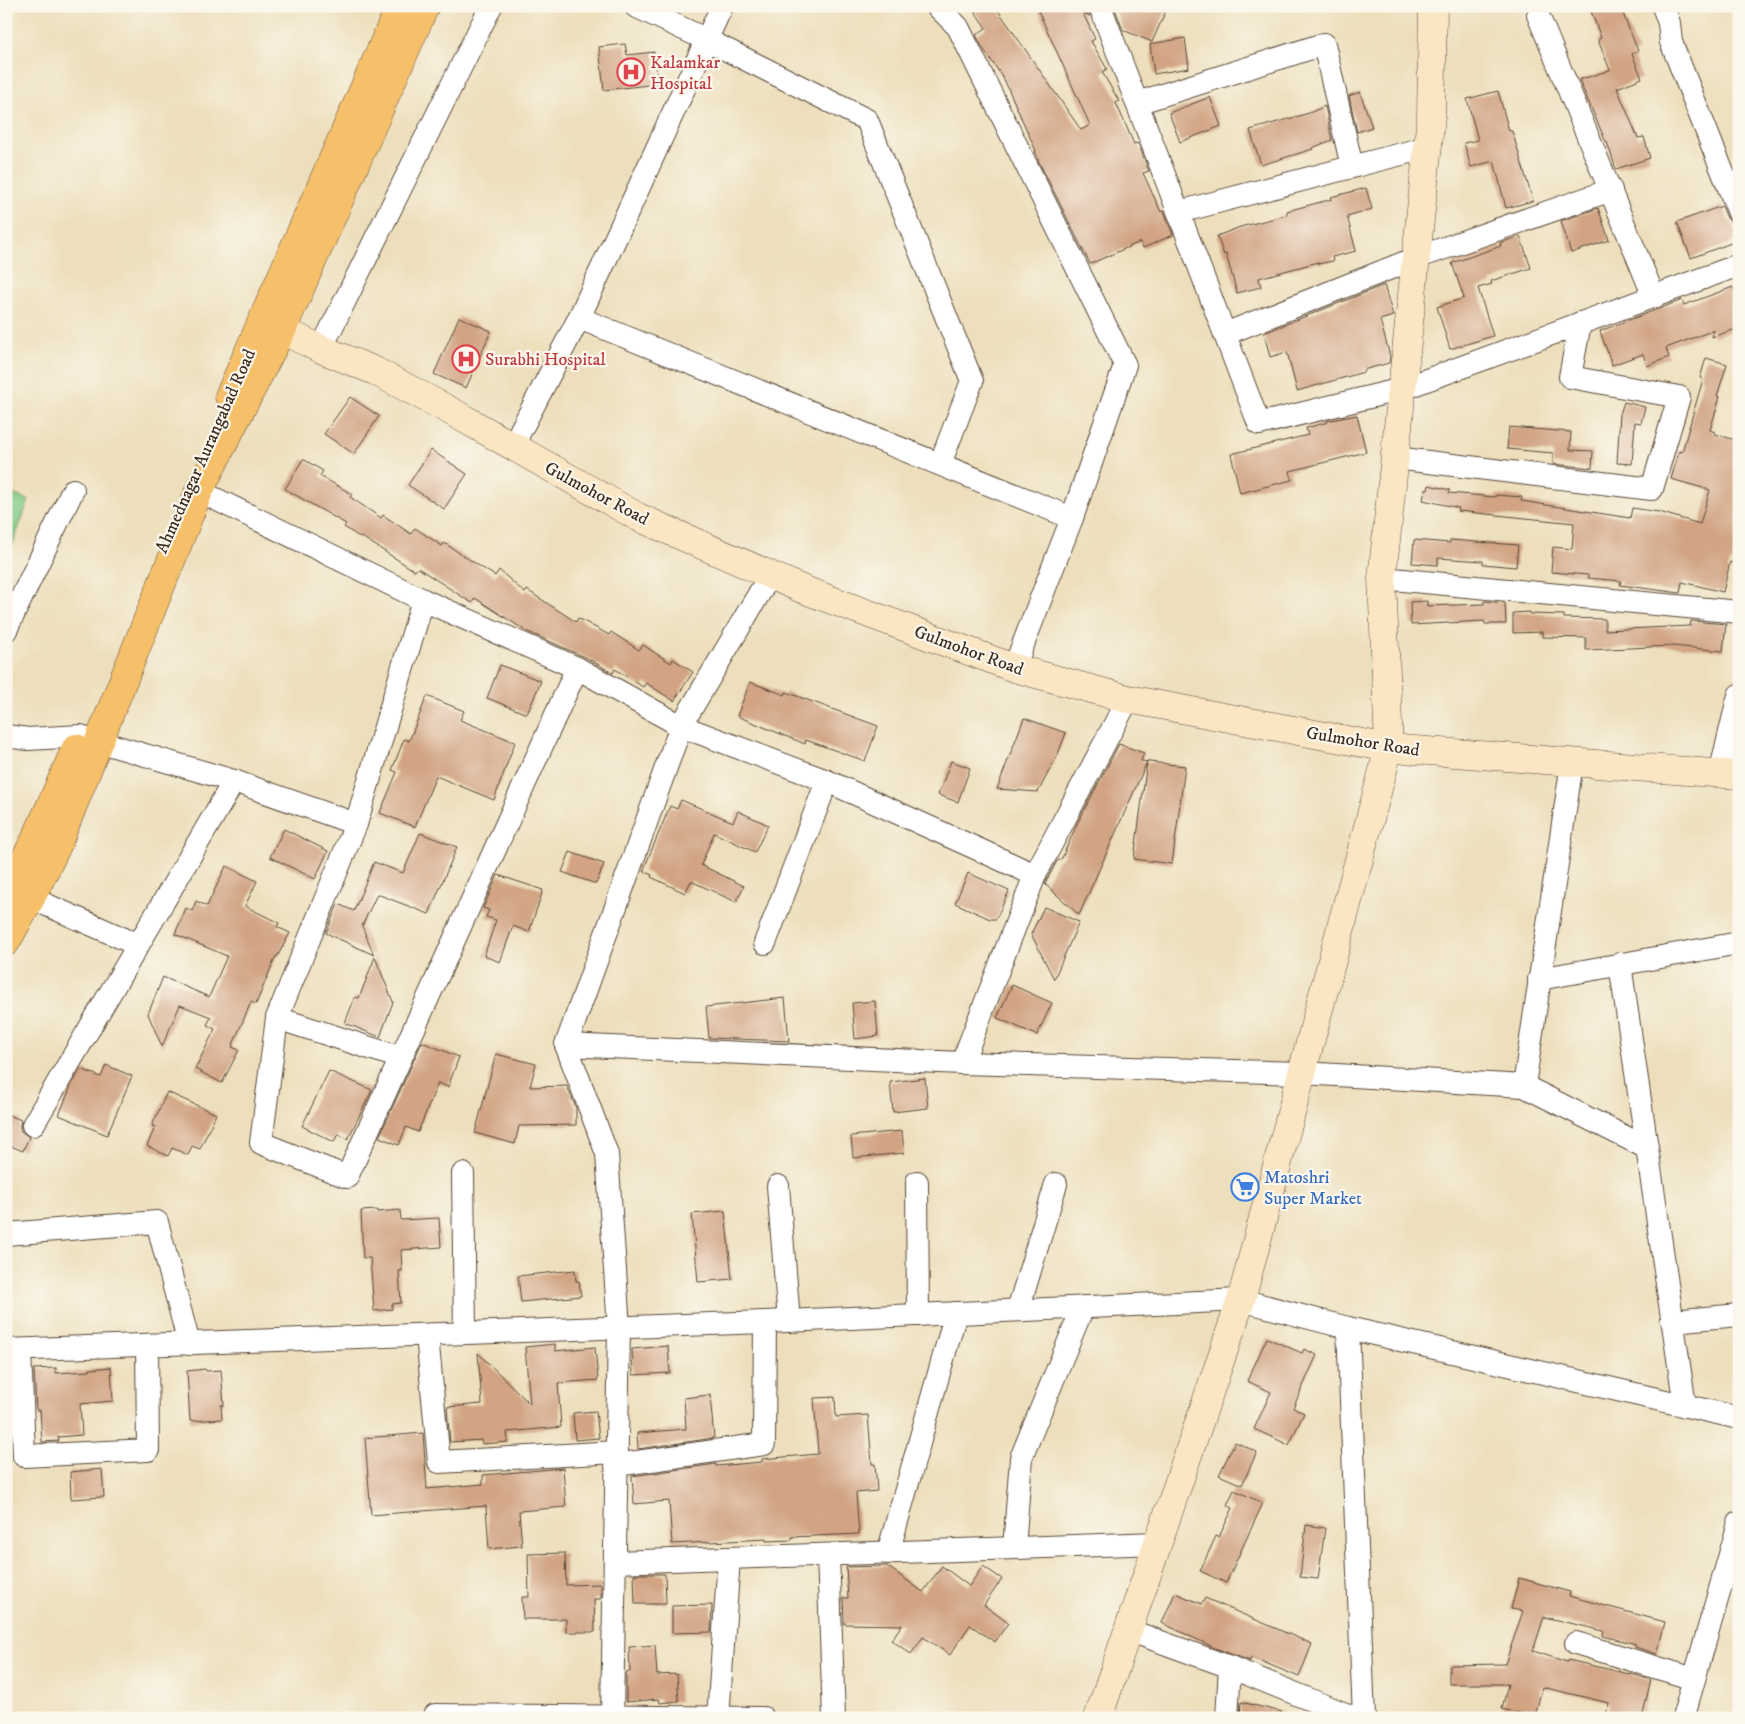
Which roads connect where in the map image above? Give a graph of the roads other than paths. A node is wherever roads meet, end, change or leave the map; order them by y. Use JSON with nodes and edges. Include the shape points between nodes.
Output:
{"nodes":[{"id":1,"x":400,"y":6,"type":"edge"},
{"id":2,"x":425,"y":6,"type":"edge"},
{"id":3,"x":491,"y":6,"type":"edge"},
{"id":4,"x":634,"y":6,"type":"edge"},
{"id":5,"x":722,"y":6,"type":"edge"},
{"id":6,"x":937,"y":6,"type":"edge"},
{"id":7,"x":1100,"y":6,"type":"edge"},
{"id":8,"x":1433,"y":6,"type":"edge"},
{"id":9,"x":1663,"y":6,"type":"edge"},
{"id":10,"x":1538,"y":14,"type":"dead end"},
{"id":11,"x":707,"y":40,"type":"junction"},
{"id":12,"x":1137,"y":103,"type":"junction"},
{"id":13,"x":1428,"y":147,"type":"junction"},
{"id":14,"x":1352,"y":167,"type":"junction"},
{"id":15,"x":1611,"y":190,"type":"junction"},
{"id":16,"x":1179,"y":212,"type":"junction"},
{"id":17,"x":1739,"y":213,"type":"edge"},
{"id":18,"x":1416,"y":258,"type":"junction"},
{"id":19,"x":1739,"y":265,"type":"edge"},
{"id":20,"x":1654,"y":297,"type":"junction"},
{"id":21,"x":579,"y":318,"type":"junction"},
{"id":22,"x":1580,"y":324,"type":"junction"},
{"id":23,"x":272,"y":326,"type":"junction"},
{"id":24,"x":1225,"y":334,"type":"junction"},
{"id":25,"x":321,"y":349,"type":"junction"},
{"id":26,"x":1402,"y":389,"type":"junction"},
{"id":27,"x":512,"y":447,"type":"junction"},
{"id":28,"x":1395,"y":458,"type":"junction"},
{"id":29,"x":940,"y":464,"type":"junction"},
{"id":30,"x":73,"y":490,"type":"dead end"},
{"id":31,"x":199,"y":491,"type":"junction"},
{"id":32,"x":1072,"y":518,"type":"junction"},
{"id":33,"x":770,"y":575,"type":"junction"},
{"id":34,"x":1382,"y":578,"type":"junction"},
{"id":35,"x":423,"y":600,"type":"junction"},
{"id":36,"x":1739,"y":612,"type":"edge"},
{"id":37,"x":6,"y":630,"type":"edge"},
{"id":38,"x":577,"y":668,"type":"junction"},
{"id":39,"x":1014,"y":668,"type":"junction"},
{"id":40,"x":1739,"y":695,"type":"edge"},
{"id":41,"x":1128,"y":699,"type":"junction"},
{"id":42,"x":681,"y":726,"type":"junction"},
{"id":43,"x":6,"y":736,"type":"edge"},
{"id":44,"x":89,"y":739,"type":"junction"},
{"id":45,"x":1389,"y":748,"type":"junction"},
{"id":46,"x":1572,"y":762,"type":"junction"},
{"id":47,"x":1729,"y":774,"type":"edge"},
{"id":48,"x":234,"y":781,"type":"junction"},
{"id":49,"x":827,"y":781,"type":"junction"},
{"id":50,"x":356,"y":824,"type":"junction"},
{"id":51,"x":1035,"y":875,"type":"junction"},
{"id":52,"x":19,"y":897,"type":"edge"},
{"id":53,"x":6,"y":942,"type":"edge"},
{"id":54,"x":765,"y":943,"type":"dead end"},
{"id":55,"x":1739,"y":943,"type":"edge"},
{"id":56,"x":138,"y":945,"type":"junction"},
{"id":57,"x":1620,"y":964,"type":"junction"},
{"id":58,"x":1539,"y":979,"type":"junction"},
{"id":59,"x":277,"y":1018,"type":"junction"},
{"id":60,"x":566,"y":1044,"type":"junction"},
{"id":61,"x":401,"y":1058,"type":"junction"},
{"id":62,"x":962,"y":1063,"type":"junction"},
{"id":63,"x":1302,"y":1073,"type":"junction"},
{"id":64,"x":1524,"y":1086,"type":"junction"},
{"id":65,"x":33,"y":1125,"type":"dead end"},
{"id":66,"x":1647,"y":1148,"type":"junction"},
{"id":67,"x":463,"y":1174,"type":"dead end"},
{"id":68,"x":917,"y":1182,"type":"dead end"},
{"id":69,"x":1056,"y":1184,"type":"dead end"},
{"id":70,"x":778,"y":1186,"type":"dead end"},
{"id":71,"x":6,"y":1234,"type":"edge"},
{"id":72,"x":1241,"y":1300,"type":"junction"},
{"id":73,"x":1083,"y":1307,"type":"junction"},
{"id":74,"x":1018,"y":1310,"type":"junction"},
{"id":75,"x":956,"y":1313,"type":"junction"},
{"id":76,"x":918,"y":1315,"type":"junction"},
{"id":77,"x":1739,"y":1315,"type":"edge"},
{"id":78,"x":789,"y":1321,"type":"junction"},
{"id":79,"x":1672,"y":1321,"type":"junction"},
{"id":80,"x":765,"y":1322,"type":"junction"},
{"id":81,"x":619,"y":1328,"type":"junction"},
{"id":82,"x":1348,"y":1328,"type":"junction"},
{"id":83,"x":465,"y":1333,"type":"junction"},
{"id":84,"x":427,"y":1335,"type":"junction"},
{"id":85,"x":189,"y":1344,"type":"junction"},
{"id":86,"x":147,"y":1345,"type":"junction"},
{"id":87,"x":13,"y":1350,"type":"edge"},
{"id":88,"x":1685,"y":1406,"type":"junction"},
{"id":89,"x":1739,"y":1418,"type":"edge"},
{"id":90,"x":617,"y":1459,"type":"junction"},
{"id":91,"x":1739,"y":1523,"type":"edge"},
{"id":92,"x":1158,"y":1543,"type":"junction"},
{"id":93,"x":1014,"y":1548,"type":"junction"},
{"id":94,"x":888,"y":1553,"type":"junction"},
{"id":95,"x":828,"y":1555,"type":"junction"},
{"id":96,"x":729,"y":1558,"type":"junction"},
{"id":97,"x":615,"y":1562,"type":"junction"},
{"id":98,"x":1128,"y":1630,"type":"junction"},
{"id":99,"x":1576,"y":1643,"type":"dead end"},
{"id":100,"x":1230,"y":1667,"type":"junction"},
{"id":101,"x":1694,"y":1679,"type":"junction"},
{"id":102,"x":435,"y":1716,"type":"dead end"},
{"id":103,"x":612,"y":1716,"type":"junction"},
{"id":104,"x":718,"y":1718,"type":"edge"},
{"id":105,"x":763,"y":1718,"type":"edge"},
{"id":106,"x":834,"y":1718,"type":"edge"},
{"id":107,"x":1098,"y":1718,"type":"edge"},
{"id":108,"x":1227,"y":1718,"type":"edge"},
{"id":109,"x":1355,"y":1718,"type":"edge"},
{"id":110,"x":1364,"y":1718,"type":"edge"},
{"id":111,"x":1683,"y":1718,"type":"edge"}],
"edges":[{"from":1,"to":23,"type":"highway","name":"Ahmednagar Aurangabad Road"},
{"from":2,"to":23,"type":"highway"},
{"from":3,"to":25,"type":"street"},
{"from":4,"to":11,"type":"street"},
{"from":5,"to":11,"type":"street"},
{"from":6,"to":32,"type":"street","via":[[958,27],[1125,366]]},
{"from":7,"to":12,"type":"street"},
{"from":8,"to":13,"type":"street"},
{"from":9,"to":17,"type":"street","via":[[1671,42]]},
{"from":10,"to":15,"type":"street"},
{"from":11,"to":21,"type":"street"},
{"from":11,"to":29,"type":"street","via":[[866,120],[972,380]]},
{"from":12,"to":14,"type":"street","via":[[1324,44]]},
{"from":12,"to":16,"type":"street"},
{"from":13,"to":14,"type":"street"},
{"from":13,"to":18,"type":"street"},
{"from":14,"to":16,"type":"street"},
{"from":15,"to":18,"type":"street"},
{"from":15,"to":20,"type":"street"},
{"from":16,"to":24,"type":"street"},
{"from":18,"to":24,"type":"street"},
{"from":18,"to":26,"type":"street"},
{"from":19,"to":20,"type":"street"},
{"from":20,"to":22,"type":"street"},
{"from":21,"to":27,"type":"street"},
{"from":21,"to":29,"type":"street"},
{"from":22,"to":26,"type":"street"},
{"from":22,"to":28,"type":"street","via":[[1570,377],[1679,397],[1652,489]]},
{"from":23,"to":25,"type":"street","name":"Gulmohor Road"},
{"from":23,"to":31,"type":"highway"},
{"from":23,"to":44,"type":"highway","name":"Ahmednagar Aurangabad Road"},
{"from":24,"to":26,"type":"street","via":[[1260,424]]},
{"from":25,"to":27,"type":"street","name":"Gulmohor Road","via":[[375,371]]},
{"from":26,"to":28,"type":"street"},
{"from":27,"to":33,"type":"street","name":"Gulmohor Road","via":[[638,517]]},
{"from":28,"to":34,"type":"street"},
{"from":29,"to":32,"type":"street"},
{"from":30,"to":37,"type":"street"},
{"from":31,"to":35,"type":"street"},
{"from":31,"to":44,"type":"highway"},
{"from":32,"to":39,"type":"street"},
{"from":33,"to":39,"type":"street","name":"Gulmohor Road"},
{"from":33,"to":42,"type":"street"},
{"from":34,"to":36,"type":"street"},
{"from":34,"to":45,"type":"street"},
{"from":35,"to":38,"type":"street"},
{"from":35,"to":50,"type":"street"},
{"from":38,"to":42,"type":"street"},
{"from":38,"to":61,"type":"street"},
{"from":39,"to":41,"type":"street","name":"Gulmohor Road"},
{"from":40,"to":47,"type":"street"},
{"from":41,"to":45,"type":"street","name":"Gulmohor Road"},
{"from":41,"to":51,"type":"street"},
{"from":42,"to":49,"type":"street"},
{"from":42,"to":60,"type":"street"},
{"from":43,"to":44,"type":"street"},
{"from":44,"to":48,"type":"street"},
{"from":44,"to":52,"type":"highway","name":"Ahmednagar Aurangabad Road","via":[[36,838]]},
{"from":45,"to":46,"type":"street","name":"Gulmohor Road"},
{"from":45,"to":63,"type":"street"},
{"from":46,"to":47,"type":"street","name":"Gulmohor Road"},
{"from":46,"to":58,"type":"street"},
{"from":48,"to":50,"type":"street"},
{"from":48,"to":56,"type":"street"},
{"from":49,"to":51,"type":"street"},
{"from":49,"to":54,"type":"street"},
{"from":50,"to":59,"type":"street"},
{"from":51,"to":62,"type":"street"},
{"from":52,"to":53,"type":"highway","name":"Ahmednagar Aurangabad Road"},
{"from":52,"to":56,"type":"street"},
{"from":55,"to":57,"type":"street"},
{"from":56,"to":65,"type":"street"},
{"from":57,"to":58,"type":"street"},
{"from":57,"to":66,"type":"street"},
{"from":58,"to":64,"type":"street"},
{"from":59,"to":61,"type":"street"},
{"from":59,"to":61,"type":"street","via":[[261,1143],[347,1177]]},
{"from":60,"to":62,"type":"street"},
{"from":60,"to":81,"type":"street","via":[[607,1154]]},
{"from":62,"to":63,"type":"street"},
{"from":63,"to":64,"type":"street"},
{"from":63,"to":72,"type":"street"},
{"from":64,"to":66,"type":"street"},
{"from":66,"to":79,"type":"street"},
{"from":67,"to":83,"type":"street"},
{"from":68,"to":76,"type":"street"},
{"from":69,"to":74,"type":"street"},
{"from":70,"to":78,"type":"street"},
{"from":71,"to":85,"type":"street","via":[[157,1222]]},
{"from":72,"to":73,"type":"street"},
{"from":72,"to":82,"type":"street"},
{"from":72,"to":92,"type":"street"},
{"from":73,"to":74,"type":"street"},
{"from":73,"to":93,"type":"street","via":[[1021,1458]]},
{"from":74,"to":75,"type":"street"},
{"from":75,"to":76,"type":"street"},
{"from":75,"to":94,"type":"street"},
{"from":76,"to":78,"type":"street"},
{"from":77,"to":79,"type":"street"},
{"from":78,"to":80,"type":"street"},
{"from":79,"to":88,"type":"street"},
{"from":80,"to":81,"type":"street"},
{"from":80,"to":90,"type":"street","via":[[764,1444]]},
{"from":81,"to":83,"type":"street"},
{"from":81,"to":90,"type":"street"},
{"from":82,"to":88,"type":"street"},
{"from":82,"to":110,"type":"street"},
{"from":83,"to":84,"type":"street"},
{"from":84,"to":85,"type":"street"},
{"from":84,"to":90,"type":"street","via":[[439,1462]]},
{"from":85,"to":86,"type":"street"},
{"from":86,"to":87,"type":"street"},
{"from":86,"to":87,"type":"street","via":[[148,1450],[24,1456]]},
{"from":88,"to":89,"type":"street"},
{"from":90,"to":97,"type":"street"},
{"from":91,"to":101,"type":"street"},
{"from":92,"to":93,"type":"street"},
{"from":92,"to":98,"type":"street"},
{"from":93,"to":94,"type":"street"},
{"from":94,"to":95,"type":"street"},
{"from":95,"to":96,"type":"street"},
{"from":95,"to":106,"type":"street"},
{"from":96,"to":97,"type":"street"},
{"from":96,"to":104,"type":"street"},
{"from":97,"to":103,"type":"street"},
{"from":98,"to":100,"type":"street"},
{"from":98,"to":107,"type":"street"},
{"from":99,"to":101,"type":"street"},
{"from":100,"to":108,"type":"street"},
{"from":100,"to":109,"type":"street"},
{"from":101,"to":111,"type":"street"},
{"from":102,"to":103,"type":"street"},
{"from":103,"to":104,"type":"street"},
{"from":104,"to":105,"type":"street"}]}
